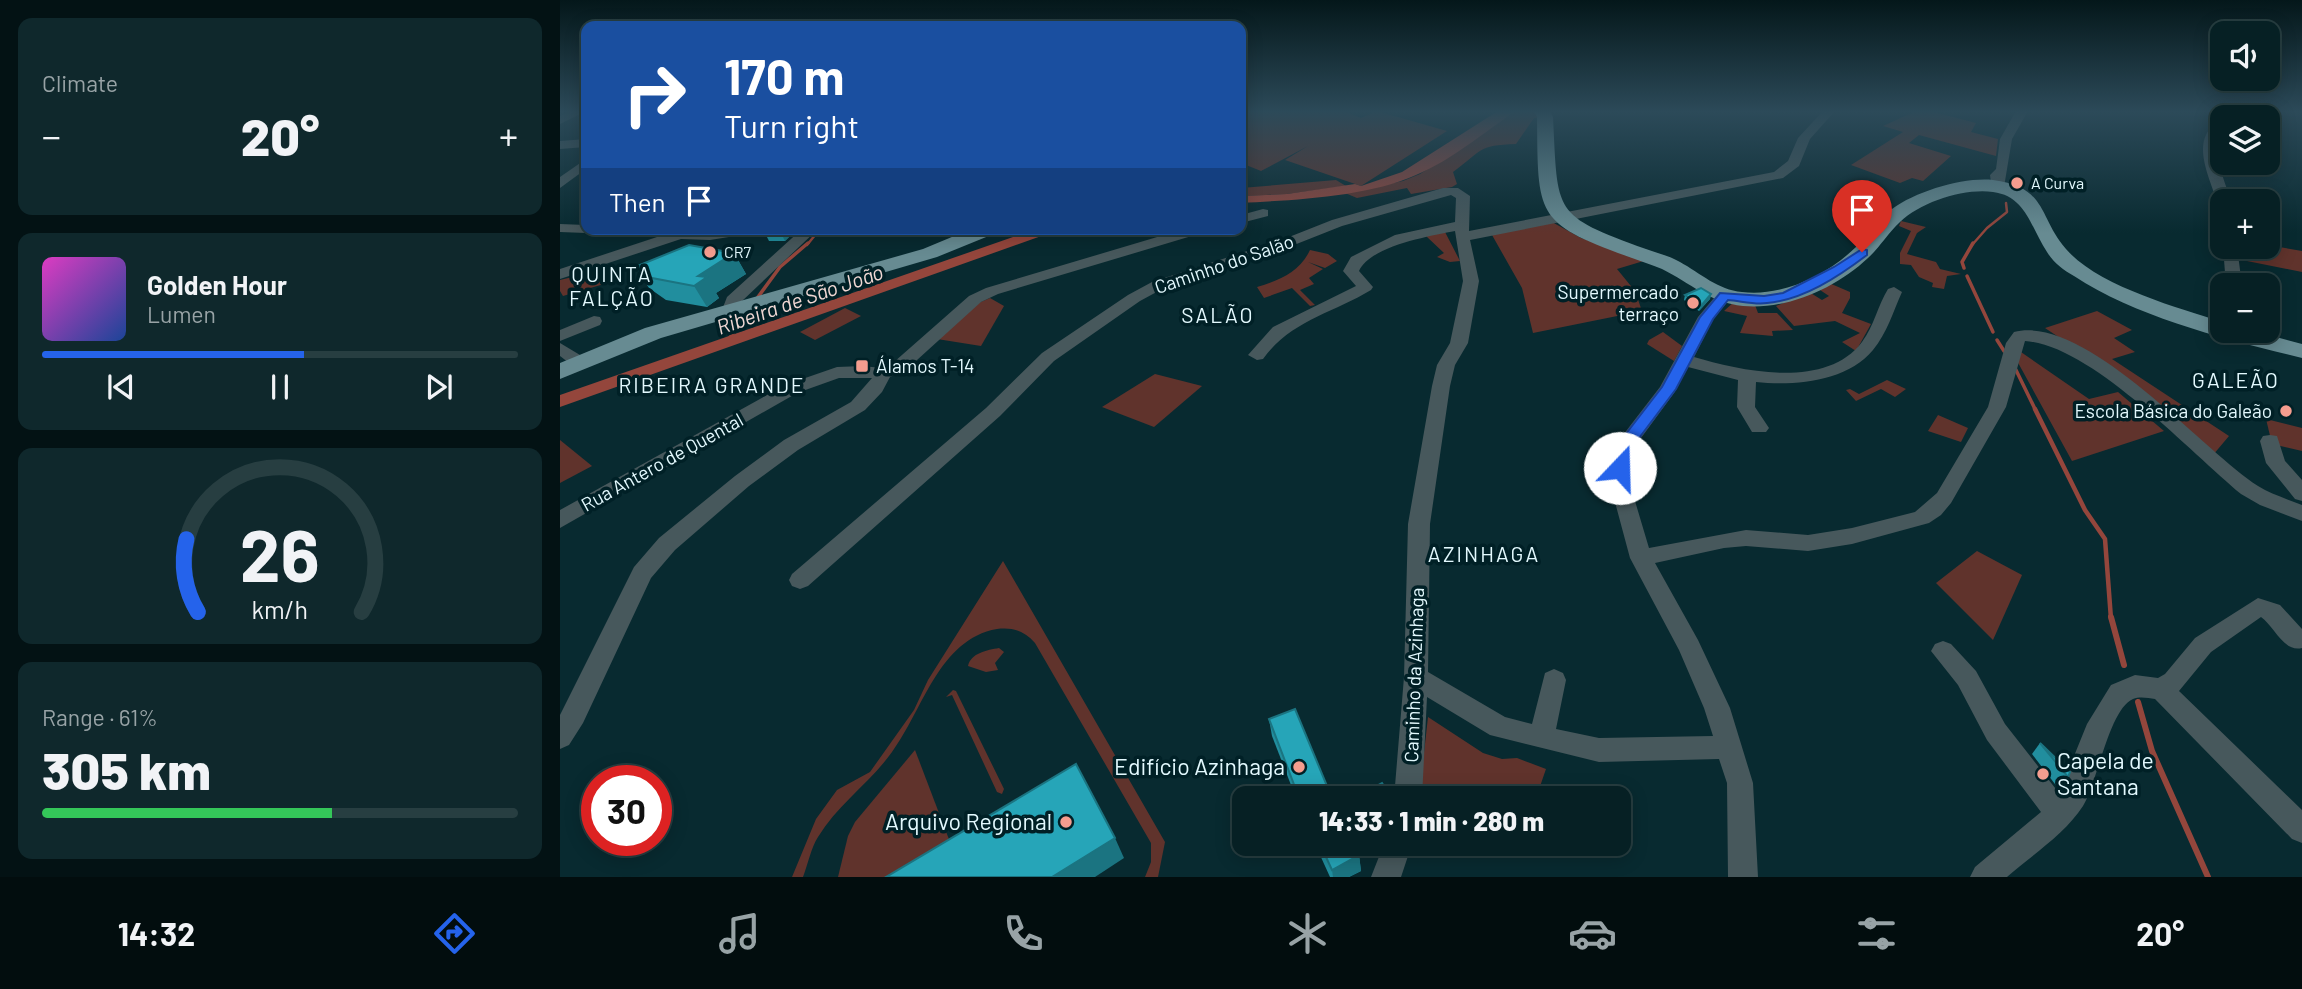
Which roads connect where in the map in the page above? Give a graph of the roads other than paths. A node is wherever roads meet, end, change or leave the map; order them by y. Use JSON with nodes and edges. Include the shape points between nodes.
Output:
{"nodes":[{"id":1,"x":1546,"y":152,"type":"edge"},
{"id":2,"x":1798,"y":152,"type":"edge"},
{"id":3,"x":2004,"y":152,"type":"edge"},
{"id":4,"x":581,"y":167,"type":"edge"},
{"id":5,"x":560,"y":184,"type":"edge"},
{"id":6,"x":2004,"y":188,"type":"junction"},
{"id":7,"x":1263,"y":213,"type":"dead end"},
{"id":8,"x":1246,"y":218,"type":"edge"},
{"id":9,"x":1558,"y":218,"type":"junction"},
{"id":10,"x":560,"y":228,"type":"edge"},
{"id":11,"x":581,"y":229,"type":"edge"},
{"id":12,"x":1461,"y":231,"type":"junction"},
{"id":13,"x":608,"y":235,"type":"edge"},
{"id":14,"x":677,"y":235,"type":"edge"},
{"id":15,"x":698,"y":235,"type":"edge"},
{"id":16,"x":723,"y":235,"type":"edge"},
{"id":17,"x":804,"y":235,"type":"edge"},
{"id":18,"x":974,"y":235,"type":"edge"},
{"id":19,"x":1180,"y":235,"type":"edge"},
{"id":20,"x":654,"y":246,"type":"junction"},
{"id":21,"x":560,"y":274,"type":"edge"},
{"id":22,"x":1894,"y":292,"type":"dead end"},
{"id":23,"x":1725,"y":295,"type":"junction"},
{"id":24,"x":730,"y":310,"type":"junction"},
{"id":25,"x":594,"y":321,"type":"dead end"},
{"id":26,"x":2210,"y":324,"type":"edge"},
{"id":27,"x":560,"y":336,"type":"edge"},
{"id":28,"x":2274,"y":343,"type":"edge"},
{"id":29,"x":2302,"y":351,"type":"edge"},
{"id":30,"x":1257,"y":355,"type":"dead end"},
{"id":31,"x":1684,"y":360,"type":"junction"},
{"id":32,"x":566,"y":361,"type":"edge"},
{"id":33,"x":883,"y":374,"type":"junction"},
{"id":34,"x":1746,"y":377,"type":"junction"},
{"id":35,"x":1759,"y":428,"type":"dead end"},
{"id":36,"x":2270,"y":441,"type":"dead end"},
{"id":37,"x":2302,"y":494,"type":"edge"},
{"id":38,"x":2302,"y":513,"type":"edge"},
{"id":39,"x":560,"y":520,"type":"edge"},
{"id":40,"x":1641,"y":558,"type":"junction"},
{"id":41,"x":800,"y":580,"type":"dead end"},
{"id":42,"x":2297,"y":640,"type":"dead end"},
{"id":43,"x":1943,"y":651,"type":"dead end"},
{"id":44,"x":1416,"y":677,"type":"junction"},
{"id":45,"x":1554,"y":680,"type":"dead end"},
{"id":46,"x":2161,"y":689,"type":"junction"},
{"id":47,"x":1542,"y":736,"type":"junction"},
{"id":48,"x":560,"y":737,"type":"edge"},
{"id":49,"x":1729,"y":747,"type":"junction"},
{"id":50,"x":1409,"y":786,"type":"edge"},
{"id":51,"x":2059,"y":814,"type":"junction"},
{"id":52,"x":2302,"y":829,"type":"edge"},
{"id":53,"x":1394,"y":856,"type":"edge"},
{"id":54,"x":1386,"y":877,"type":"edge"},
{"id":55,"x":1743,"y":877,"type":"edge"},
{"id":56,"x":1985,"y":877,"type":"edge"}],
"edges":[{"from":1,"to":9,"type":"main road","via":[[1547,194]]},
{"from":2,"to":9,"type":"street","via":[[1794,163],[1778,175]]},
{"from":3,"to":6,"type":"street","via":[[1997,175]]},
{"from":4,"to":5,"type":"street"},
{"from":6,"to":23,"type":"main road","via":[[1968,187],[1903,210],[1850,263],[1786,296],[1764,300]]},
{"from":6,"to":26,"type":"main road","via":[[2025,196],[2060,256],[2077,269]]},
{"from":7,"to":8,"type":"street"},
{"from":9,"to":12,"type":"street"},
{"from":9,"to":23,"type":"main road","via":[[1584,234],[1670,265],[1699,285]]},
{"from":10,"to":11,"type":"street"},
{"from":12,"to":30,"type":"street","via":[[1401,238],[1356,260],[1351,271],[1364,287],[1282,328]]},
{"from":12,"to":41,"type":"street","name":"Caminho do Salão","via":[[1463,196],[1443,192],[1158,285],[1048,357],[993,412]]},
{"from":12,"to":44,"type":"street","name":"Caminho da Azinhaga","via":[[1471,281],[1459,343],[1441,386],[1423,491]]},
{"from":13,"to":20,"type":"street","via":[[605,242]]},
{"from":14,"to":20,"type":"street"},
{"from":15,"to":16,"type":"street"},
{"from":17,"to":24,"type":"street","via":[[733,300]]},
{"from":18,"to":24,"type":"main road","via":[[930,253]]},
{"from":19,"to":33,"type":"street","via":[[983,295],[900,366]]},
{"from":20,"to":21,"type":"street"},
{"from":22,"to":34,"type":"street","via":[[1868,346],[1848,361],[1801,378]]},
{"from":23,"to":31,"type":"street","via":[[1706,317]]},
{"from":24,"to":32,"type":"main road"},
{"from":25,"to":27,"type":"street"},
{"from":28,"to":29,"type":"main road"},
{"from":31,"to":34,"type":"street"},
{"from":31,"to":40,"type":"street","via":[[1623,448],[1622,492]]},
{"from":33,"to":39,"type":"street","name":"Rua Antero de Quental","via":[[838,373],[792,389]]},
{"from":33,"to":48,"type":"street","via":[[858,405],[791,445],[667,544],[642,573]]},
{"from":34,"to":35,"type":"street","via":[[1746,407]]},
{"from":36,"to":37,"type":"street","via":[[2276,463]]},
{"from":38,"to":40,"type":"street","via":[[2250,490],[2103,369],[2064,345],[2029,334],[2020,336],[2015,344],[1997,407],[1944,498],[1922,517],[1808,543],[1746,538]]},
{"from":40,"to":49,"type":"street","via":[[1690,647]]},
{"from":42,"to":46,"type":"street","via":[[2272,612],[2258,607],[2203,645],[2186,670]]},
{"from":43,"to":51,"type":"street","via":[[1968,678],[1996,732]]},
{"from":44,"to":47,"type":"street","via":[[1499,727]]},
{"from":44,"to":50,"type":"street","name":"Caminho da Azinhaga"},
{"from":45,"to":47,"type":"street"},
{"from":46,"to":51,"type":"street","via":[[2135,686],[2120,692],[2096,732],[2074,796]]},
{"from":46,"to":52,"type":"street"},
{"from":47,"to":49,"type":"street","via":[[1599,750]]},
{"from":49,"to":55,"type":"street","via":[[1740,783]]},
{"from":51,"to":56,"type":"street"},
{"from":53,"to":54,"type":"street"}]}
